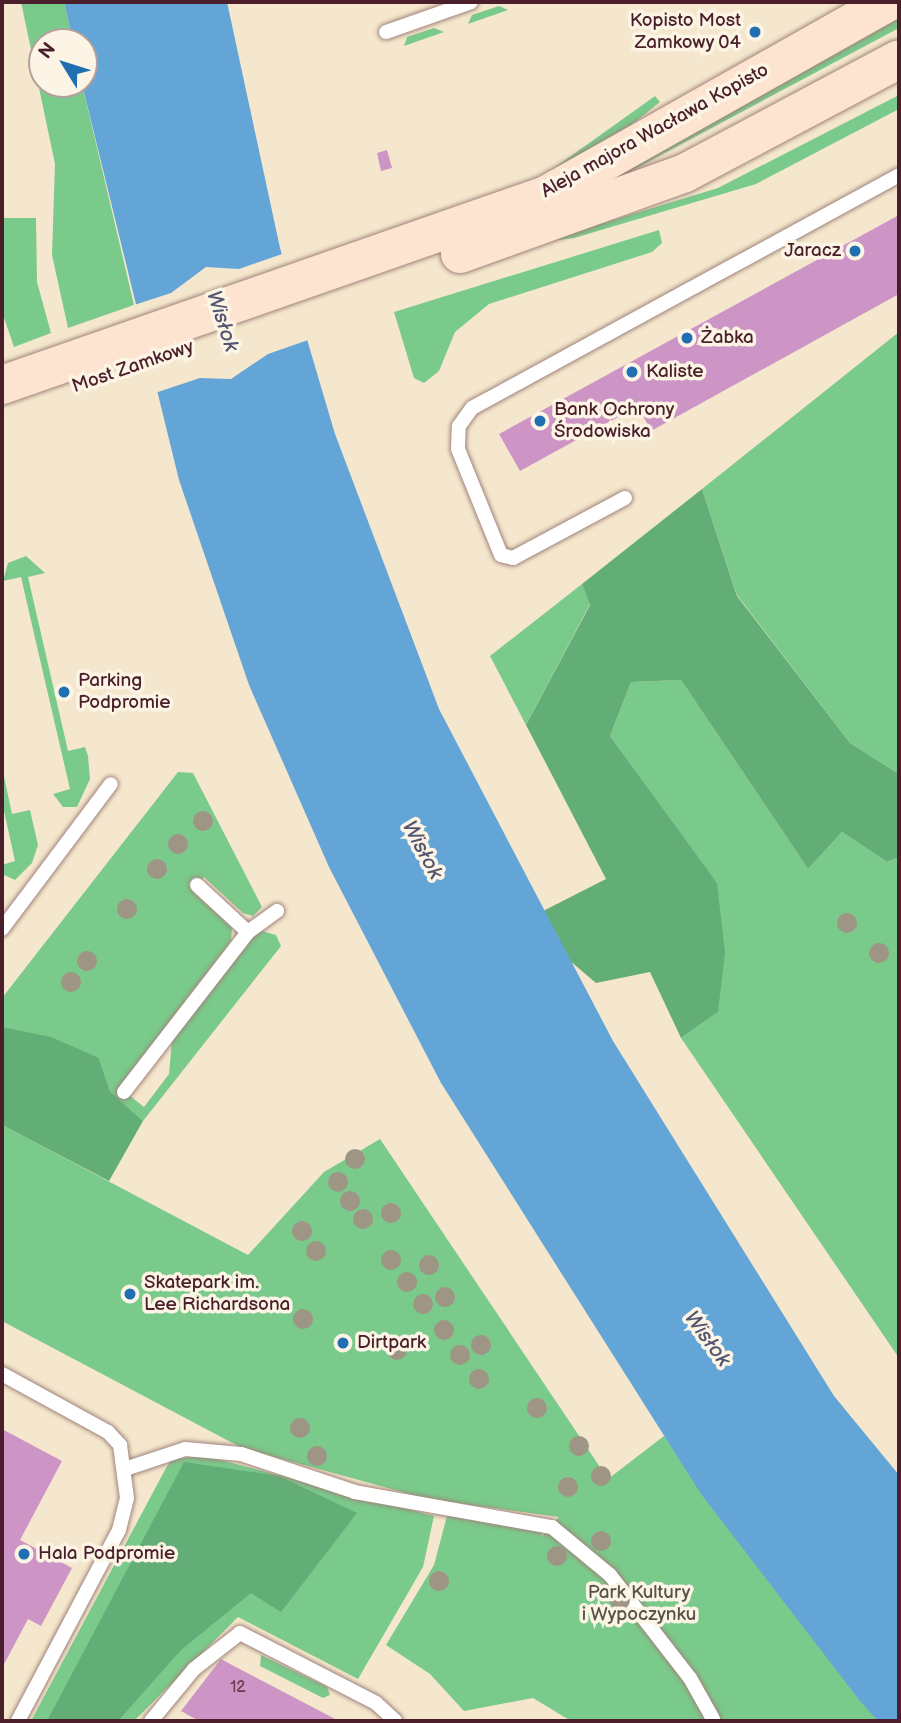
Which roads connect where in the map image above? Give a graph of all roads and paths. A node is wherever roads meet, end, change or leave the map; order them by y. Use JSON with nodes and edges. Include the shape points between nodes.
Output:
{"nodes":[{"id":1,"x":471,"y":2,"type":"edge"},
{"id":2,"x":888,"y":2,"type":"edge"},
{"id":3,"x":386,"y":32,"type":"dead end"},
{"id":4,"x":899,"y":59,"type":"edge"},
{"id":5,"x":899,"y":175,"type":"edge"},
{"id":6,"x":419,"y":255,"type":"junction"},
{"id":7,"x":2,"y":384,"type":"edge"},
{"id":8,"x":2,"y":412,"type":"edge"},
{"id":9,"x":625,"y":498,"type":"dead end"},
{"id":10,"x":111,"y":784,"type":"dead end"},
{"id":11,"x":197,"y":885,"type":"dead end"},
{"id":12,"x":277,"y":911,"type":"dead end"},
{"id":13,"x":2,"y":929,"type":"edge"},
{"id":14,"x":248,"y":932,"type":"junction"},
{"id":15,"x":124,"y":1092,"type":"dead end"},
{"id":16,"x":2,"y":1374,"type":"edge"},
{"id":17,"x":125,"y":1469,"type":"junction"},
{"id":18,"x":713,"y":1719,"type":"dead end"},
{"id":19,"x":18,"y":1721,"type":"edge"},
{"id":20,"x":151,"y":1721,"type":"edge"},
{"id":21,"x":395,"y":1721,"type":"edge"}],
"edges":[{"from":1,"to":3,"type":"lane"},
{"from":2,"to":6,"type":"main road","name":"Aleja majora Wacława Kopisto","via":[[546,195]]},
{"from":4,"to":6,"type":"main road","name":"Aleja majora Wacława Kopisto","via":[[685,173]]},
{"from":5,"to":9,"type":"lane","via":[[472,408],[459,426],[457,449],[501,555],[513,558]]},
{"from":6,"to":7,"type":"main road","name":"Most Zamkowy"},
{"from":6,"to":8,"type":"main road","name":"Most Zamkowy"},
{"from":10,"to":13,"type":"lane"},
{"from":11,"to":14,"type":"lane"},
{"from":12,"to":14,"type":"lane"},
{"from":14,"to":15,"type":"lane"},
{"from":16,"to":17,"type":"lane","via":[[108,1432]]},
{"from":17,"to":18,"type":"lane","via":[[184,1449],[241,1454],[355,1492],[552,1527],[610,1575],[690,1678]]},
{"from":17,"to":19,"type":"lane","via":[[127,1498],[119,1530]]},
{"from":20,"to":21,"type":"lane","via":[[194,1669],[240,1633],[376,1703]]}]}
